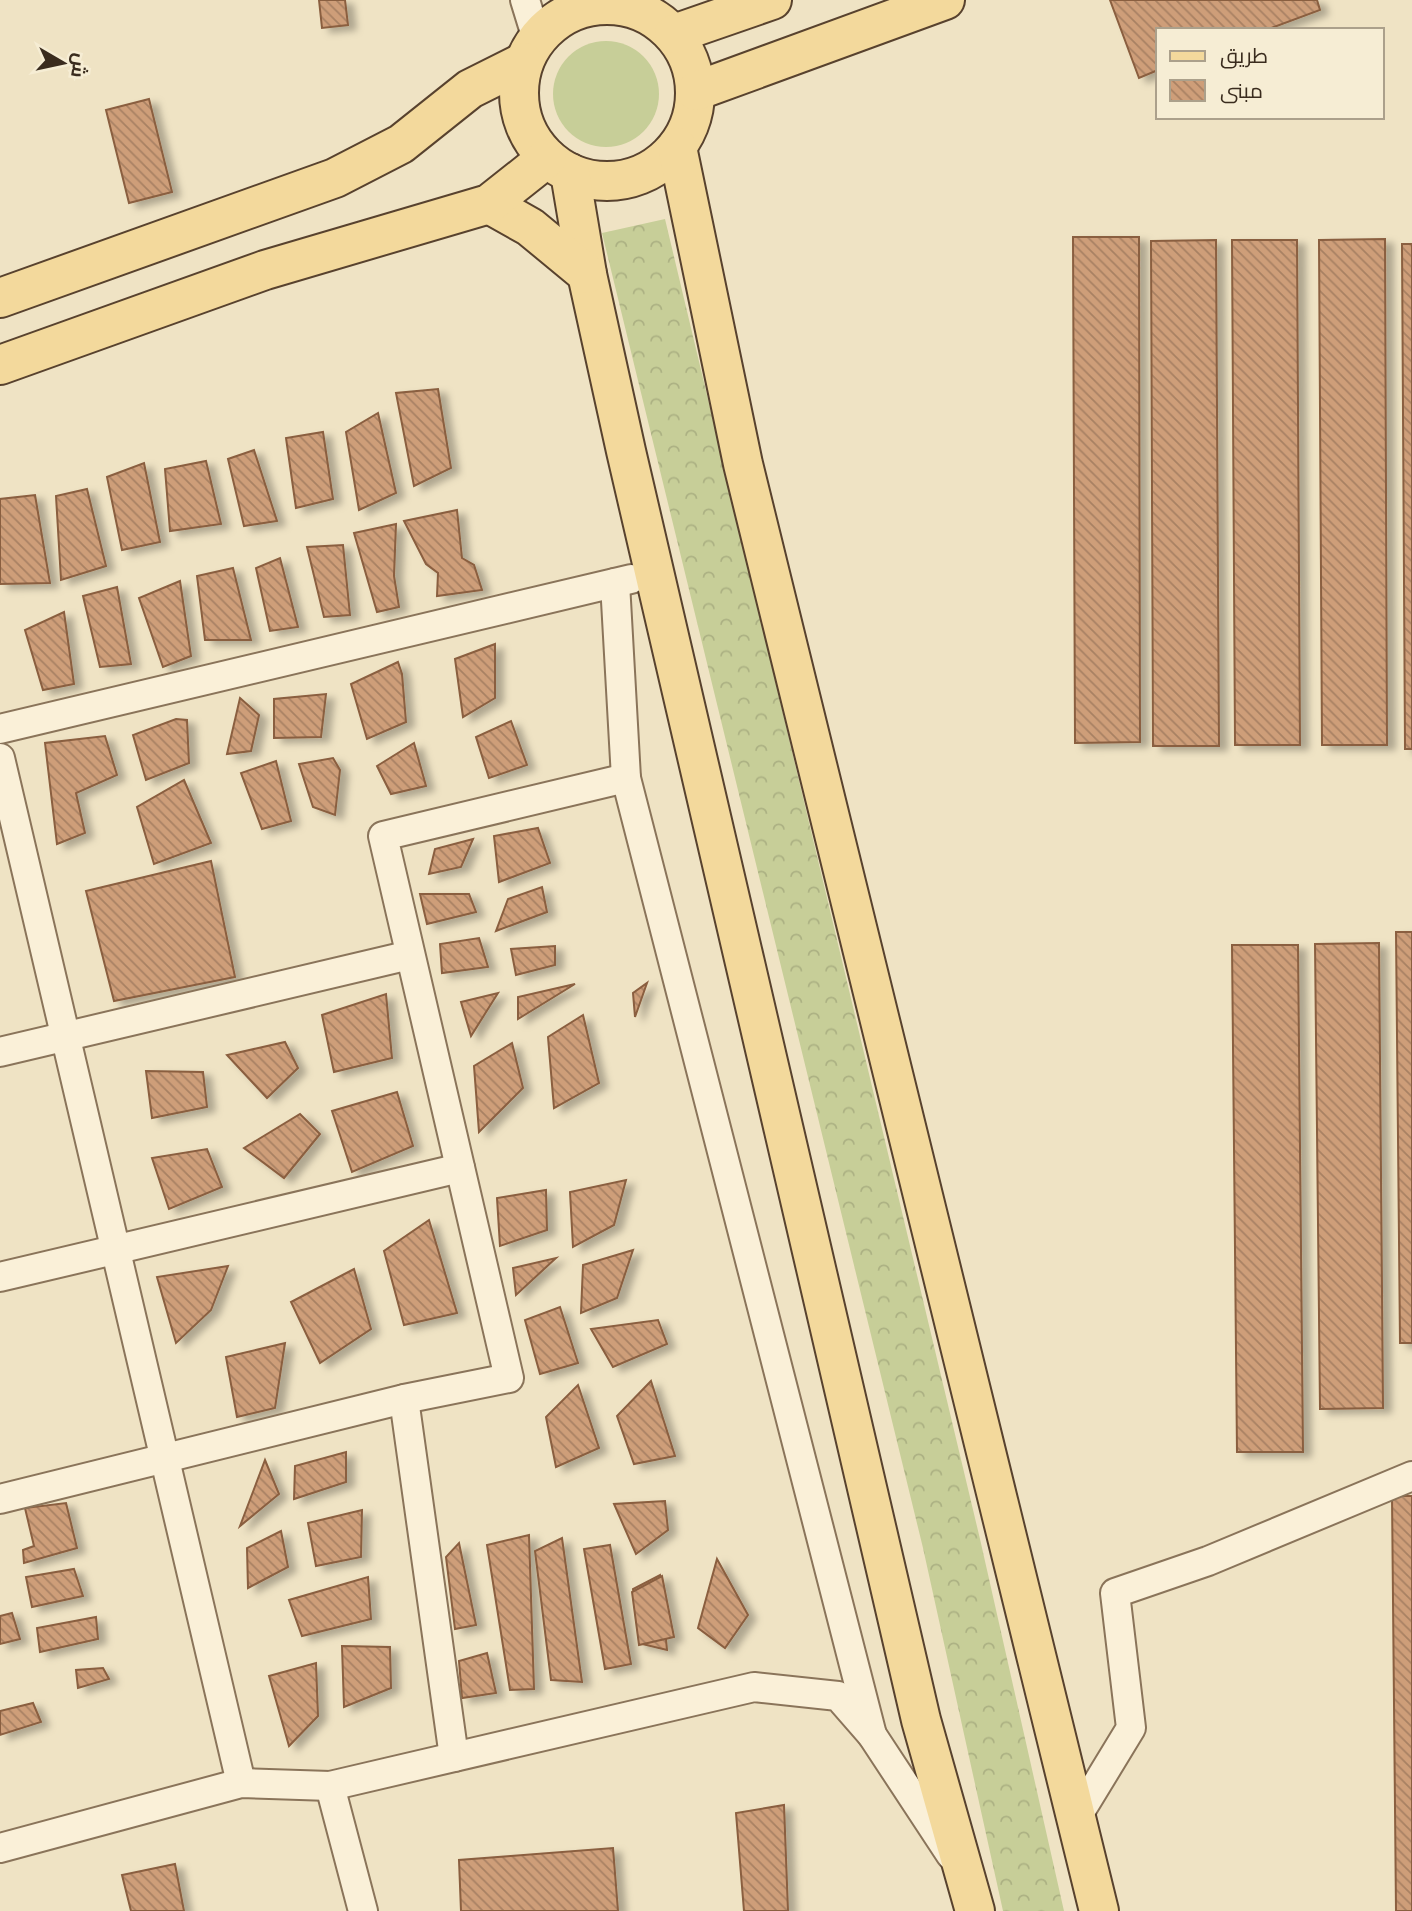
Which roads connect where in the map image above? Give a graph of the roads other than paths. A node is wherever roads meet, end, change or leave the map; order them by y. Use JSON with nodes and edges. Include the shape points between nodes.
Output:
{"nodes":[{"id":1,"x":525,"y":0,"type":"edge"},
{"id":2,"x":772,"y":0,"type":"edge"},
{"id":3,"x":945,"y":0,"type":"edge"},
{"id":4,"x":656,"y":16,"type":"edge"},
{"id":5,"x":531,"y":51,"type":"junction"},
{"id":6,"x":696,"y":92,"type":"junction"},
{"id":7,"x":677,"y":147,"type":"junction"},
{"id":8,"x":558,"y":165,"type":"junction"},
{"id":9,"x":489,"y":204,"type":"junction"},
{"id":10,"x":587,"y":274,"type":"junction"},
{"id":11,"x":0,"y":298,"type":"edge"},
{"id":12,"x":0,"y":365,"type":"edge"},
{"id":13,"x":655,"y":574,"type":"junction"},
{"id":14,"x":615,"y":583,"type":"junction"},
{"id":15,"x":0,"y":729,"type":"edge"},
{"id":16,"x":0,"y":758,"type":"edge"},
{"id":17,"x":626,"y":778,"type":"junction"},
{"id":18,"x":410,"y":955,"type":"junction"},
{"id":19,"x":65,"y":1037,"type":"junction"},
{"id":20,"x":0,"y":1052,"type":"edge"},
{"id":21,"x":460,"y":1168,"type":"junction"},
{"id":22,"x":115,"y":1250,"type":"junction"},
{"id":23,"x":0,"y":1277,"type":"edge"},
{"id":24,"x":404,"y":1399,"type":"junction"},
{"id":25,"x":164,"y":1460,"type":"junction"},
{"id":26,"x":1412,"y":1476,"type":"edge"},
{"id":27,"x":0,"y":1499,"type":"edge"},
{"id":28,"x":872,"y":1735,"type":"junction"},
{"id":29,"x":454,"y":1757,"type":"junction"},
{"id":30,"x":241,"y":1783,"type":"junction"},
{"id":31,"x":330,"y":1786,"type":"junction"},
{"id":32,"x":1075,"y":1820,"type":"junction"},
{"id":33,"x":0,"y":1848,"type":"edge"},
{"id":34,"x":971,"y":1895,"type":"edge"},
{"id":35,"x":363,"y":1911,"type":"edge"},
{"id":36,"x":1100,"y":1911,"type":"edge"}],
"edges":[{"from":1,"to":5,"type":"street"},
{"from":2,"to":4,"type":"main road"},
{"from":3,"to":6,"type":"main road"},
{"from":4,"to":5,"type":"main road","via":[[601,4],[577,10],[555,21]]},
{"from":4,"to":6,"type":"main road","via":[[686,51]]},
{"from":5,"to":8,"type":"main road","via":[[519,87],[521,113],[530,137]]},
{"from":5,"to":11,"type":"main road","via":[[470,89],[401,144],[335,178]]},
{"from":6,"to":7,"type":"main road","via":[[691,121]]},
{"from":7,"to":8,"type":"main road","via":[[655,167],[628,179],[598,182]]},
{"from":7,"to":32,"type":"main road","via":[[743,464]]},
{"from":8,"to":9,"type":"main road"},
{"from":8,"to":10,"type":"main road"},
{"from":9,"to":10,"type":"main road","via":[[530,227]]},
{"from":9,"to":12,"type":"main road","via":[[265,270]]},
{"from":10,"to":13,"type":"main road"},
{"from":13,"to":14,"type":"street"},
{"from":13,"to":34,"type":"main road","via":[[921,1720]]},
{"from":14,"to":15,"type":"street"},
{"from":14,"to":17,"type":"street"},
{"from":16,"to":19,"type":"street"},
{"from":17,"to":18,"type":"street","via":[[383,836]]},
{"from":17,"to":28,"type":"street"},
{"from":18,"to":19,"type":"street"},
{"from":18,"to":21,"type":"street"},
{"from":19,"to":20,"type":"street"},
{"from":19,"to":22,"type":"street"},
{"from":21,"to":22,"type":"street"},
{"from":21,"to":24,"type":"street","via":[[509,1378]]},
{"from":22,"to":23,"type":"street"},
{"from":22,"to":25,"type":"street"},
{"from":24,"to":25,"type":"street"},
{"from":24,"to":29,"type":"street"},
{"from":25,"to":27,"type":"street"},
{"from":25,"to":30,"type":"street"},
{"from":26,"to":32,"type":"street","via":[[1115,1593],[1132,1728]]},
{"from":28,"to":29,"type":"street","via":[[838,1696],[754,1687]]},
{"from":28,"to":34,"type":"street"},
{"from":29,"to":31,"type":"street"},
{"from":30,"to":31,"type":"street"},
{"from":30,"to":33,"type":"street"},
{"from":31,"to":35,"type":"street"},
{"from":32,"to":36,"type":"main road"}]}
